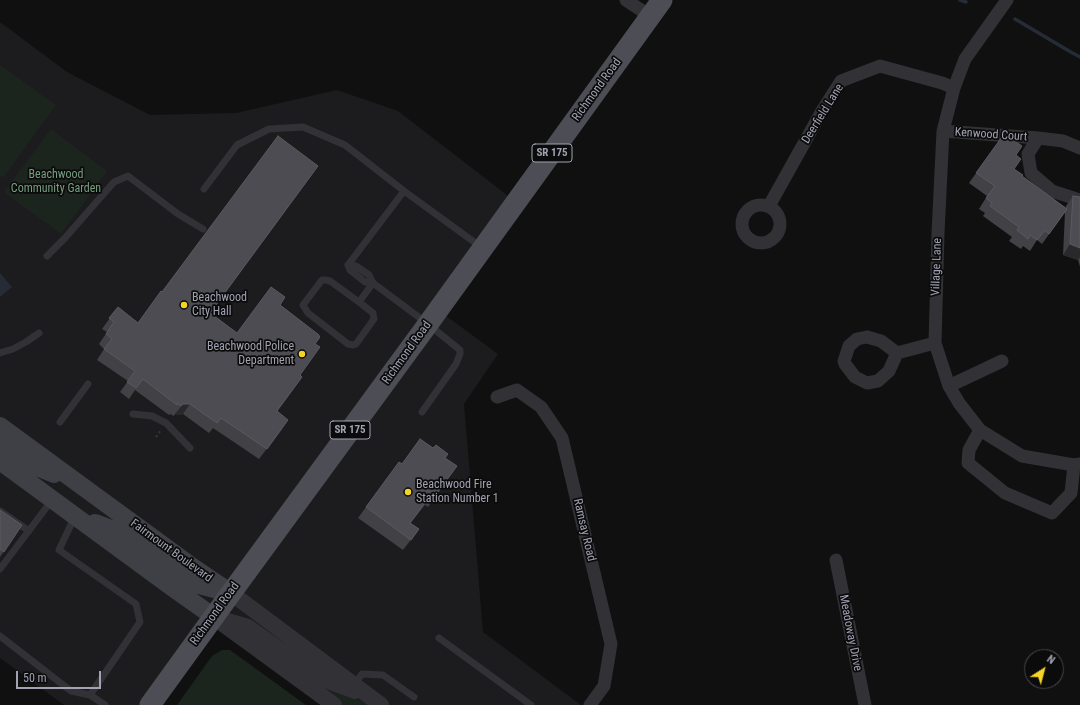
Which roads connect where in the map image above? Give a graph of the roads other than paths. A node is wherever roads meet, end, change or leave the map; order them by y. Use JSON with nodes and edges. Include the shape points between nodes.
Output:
{"nodes":[{"id":1,"x":626,"y":0,"type":"edge"},
{"id":2,"x":1007,"y":0,"type":"edge"},
{"id":3,"x":656,"y":8,"type":"edge"},
{"id":4,"x":954,"y":88,"type":"junction"},
{"id":5,"x":943,"y":131,"type":"junction"},
{"id":6,"x":1038,"y":138,"type":"junction"},
{"id":7,"x":1080,"y":148,"type":"edge"},
{"id":8,"x":204,"y":189,"type":"dead end"},
{"id":9,"x":404,"y":191,"type":"junction"},
{"id":10,"x":1080,"y":200,"type":"edge"},
{"id":11,"x":769,"y":206,"type":"dead end"},
{"id":12,"x":203,"y":229,"type":"dead end"},
{"id":13,"x":482,"y":248,"type":"junction"},
{"id":14,"x":47,"y":256,"type":"dead end"},
{"id":15,"x":374,"y":283,"type":"junction"},
{"id":16,"x":359,"y":302,"type":"junction"},
{"id":17,"x":428,"y":324,"type":"junction"},
{"id":18,"x":39,"y":333,"type":"dead end"},
{"id":19,"x":935,"y":343,"type":"junction"},
{"id":20,"x":0,"y":353,"type":"edge"},
{"id":21,"x":897,"y":353,"type":"dead end"},
{"id":22,"x":1002,"y":361,"type":"dead end"},
{"id":23,"x":88,"y":384,"type":"dead end"},
{"id":24,"x":949,"y":386,"type":"junction"},
{"id":25,"x":497,"y":398,"type":"dead end"},
{"id":26,"x":422,"y":412,"type":"dead end"},
{"id":27,"x":133,"y":414,"type":"dead end"},
{"id":28,"x":60,"y":422,"type":"dead end"},
{"id":29,"x":0,"y":426,"type":"edge"},
{"id":30,"x":980,"y":430,"type":"junction"},
{"id":31,"x":0,"y":445,"type":"edge"},
{"id":32,"x":190,"y":448,"type":"dead end"},
{"id":33,"x":0,"y":461,"type":"edge"},
{"id":34,"x":1077,"y":465,"type":"edge"},
{"id":35,"x":82,"y":486,"type":"junction"},
{"id":36,"x":52,"y":500,"type":"junction"},
{"id":37,"x":0,"y":511,"type":"edge"},
{"id":38,"x":75,"y":516,"type":"junction"},
{"id":39,"x":29,"y":531,"type":"junction"},
{"id":40,"x":836,"y":560,"type":"dead end"},
{"id":41,"x":0,"y":569,"type":"edge"},
{"id":42,"x":231,"y":593,"type":"junction"},
{"id":43,"x":214,"y":617,"type":"junction"},
{"id":44,"x":0,"y":636,"type":"edge"},
{"id":45,"x":439,"y":638,"type":"dead end"},
{"id":46,"x":354,"y":685,"type":"junction"},
{"id":47,"x":90,"y":696,"type":"junction"},
{"id":48,"x":414,"y":697,"type":"dead end"},
{"id":49,"x":376,"y":701,"type":"edge"},
{"id":50,"x":106,"y":705,"type":"edge"},
{"id":51,"x":150,"y":705,"type":"edge"},
{"id":52,"x":334,"y":705,"type":"edge"},
{"id":53,"x":531,"y":705,"type":"edge"},
{"id":54,"x":590,"y":705,"type":"edge"},
{"id":55,"x":865,"y":705,"type":"edge"}],
"edges":[{"from":1,"to":3,"type":"street"},
{"from":2,"to":4,"type":"street","name":"Village Lane","via":[[965,59]]},
{"from":3,"to":13,"type":"main road","name":"Richmond Road","number":"SR 175"},
{"from":4,"to":5,"type":"street","name":"Village Lane"},
{"from":4,"to":11,"type":"street","name":"Deerfield Lane","via":[[880,66],[842,81],[822,110]]},
{"from":5,"to":6,"type":"street","name":"Kenwood Court"},
{"from":5,"to":19,"type":"street","name":"Village Lane"},
{"from":6,"to":7,"type":"street","name":"Kenwood Court","via":[[1062,141]]},
{"from":6,"to":10,"type":"street","name":"Kenwood Court","via":[[1028,154],[1031,173],[1052,191]]},
{"from":8,"to":9,"type":"lane","via":[[237,145],[269,129],[303,127],[345,145]]},
{"from":9,"to":13,"type":"lane"},
{"from":9,"to":15,"type":"lane","via":[[348,265],[356,266],[369,275]]},
{"from":12,"to":14,"type":"lane","via":[[178,214],[128,176],[114,182]]},
{"from":13,"to":17,"type":"main road","name":"Richmond Road","number":"SR 175"},
{"from":15,"to":16,"type":"lane"},
{"from":15,"to":17,"type":"lane"},
{"from":16,"to":16,"type":"lane","via":[[330,281],[322,280],[303,305],[308,313],[348,344],[353,345],[374,319],[373,313]]},
{"from":17,"to":26,"type":"lane","via":[[460,350],[460,354],[456,364]]},
{"from":17,"to":42,"type":"main road","name":"Richmond Road","number":"SR 175"},
{"from":18,"to":20,"type":"lane","via":[[13,349]]},
{"from":19,"to":21,"type":"street"},
{"from":19,"to":24,"type":"street","name":"Village Lane"},
{"from":22,"to":24,"type":"street"},
{"from":23,"to":28,"type":"lane"},
{"from":24,"to":30,"type":"street","name":"Village Lane"},
{"from":25,"to":54,"type":"street","name":"Ramsay Road","via":[[517,390],[541,407],[562,438],[611,644],[604,686]]},
{"from":27,"to":32,"type":"lane","via":[[152,416],[166,423]]},
{"from":29,"to":35,"type":"main road","name":"Fairmount Boulevard"},
{"from":30,"to":34,"type":"street","name":"Village Lane","via":[[1022,456]]},
{"from":30,"to":34,"type":"street","via":[[970,450],[968,462],[1005,492],[1052,513],[1071,493]]},
{"from":31,"to":35,"type":"main road","via":[[22,461]]},
{"from":33,"to":36,"type":"main road"},
{"from":35,"to":42,"type":"main road","name":"Fairmount Boulevard"},
{"from":36,"to":38,"type":"main road"},
{"from":36,"to":39,"type":"lane"},
{"from":37,"to":39,"type":"lane"},
{"from":38,"to":42,"type":"main road","via":[[119,532],[188,582]]},
{"from":38,"to":43,"type":"main road"},
{"from":38,"to":47,"type":"lane","via":[[59,550],[136,604],[140,622]]},
{"from":39,"to":41,"type":"lane"},
{"from":40,"to":55,"type":"street","name":"Meadoway Drive"},
{"from":42,"to":43,"type":"main road","name":"Richmond Road","number":"SR 175"},
{"from":42,"to":46,"type":"street","name":"Fairmount Boulevard"},
{"from":43,"to":49,"type":"street","via":[[248,627],[320,678]]},
{"from":43,"to":51,"type":"main road","name":"Richmond Road","number":"SR 175"},
{"from":43,"to":52,"type":"street"},
{"from":44,"to":47,"type":"lane","via":[[71,692]]},
{"from":45,"to":53,"type":"lane"},
{"from":46,"to":48,"type":"lane","via":[[362,674],[383,675]]},
{"from":46,"to":49,"type":"street","name":"Fairmount Boulevard"},
{"from":47,"to":50,"type":"lane"}]}
